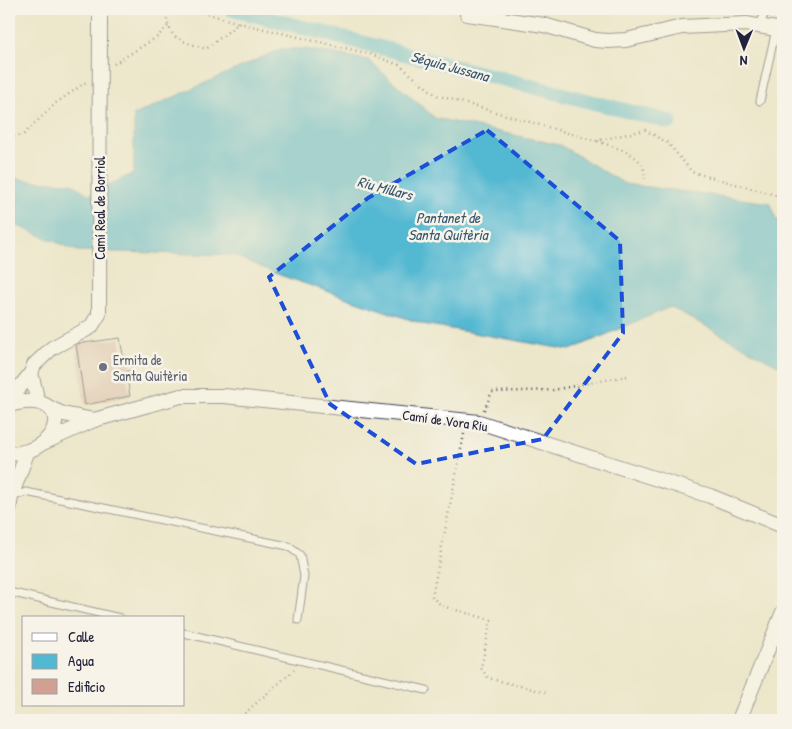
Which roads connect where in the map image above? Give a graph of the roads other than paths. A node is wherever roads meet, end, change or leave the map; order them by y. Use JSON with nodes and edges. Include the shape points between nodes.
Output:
{"nodes":[{"id":1,"x":767,"y":9,"type":"edge"},
{"id":2,"x":100,"y":13,"type":"edge"},
{"id":3,"x":468,"y":14,"type":"dead end"},
{"id":4,"x":759,"y":26,"type":"junction"},
{"id":5,"x":779,"y":29,"type":"edge"},
{"id":6,"x":760,"y":101,"type":"dead end"},
{"id":7,"x":30,"y":373,"type":"junction"},
{"id":8,"x":38,"y":402,"type":"junction"},
{"id":9,"x":9,"y":403,"type":"edge"},
{"id":10,"x":52,"y":409,"type":"junction"},
{"id":11,"x":94,"y":420,"type":"junction"},
{"id":12,"x":44,"y":442,"type":"junction"},
{"id":13,"x":27,"y":453,"type":"junction"},
{"id":14,"x":9,"y":454,"type":"edge"},
{"id":15,"x":10,"y":498,"type":"edge"},
{"id":16,"x":783,"y":526,"type":"edge"},
{"id":17,"x":9,"y":592,"type":"edge"},
{"id":18,"x":783,"y":612,"type":"edge"},
{"id":19,"x":111,"y":616,"type":"edge"},
{"id":20,"x":298,"y":620,"type":"dead end"},
{"id":21,"x":185,"y":633,"type":"edge"},
{"id":22,"x":426,"y":690,"type":"dead end"},
{"id":23,"x":739,"y":720,"type":"edge"}],
"edges":[{"from":1,"to":4,"type":"lane"},
{"from":2,"to":7,"type":"street","name":"Camí Real de Borriol","bridge":true,"via":[[99,314],[91,327],[52,348]]},
{"from":3,"to":4,"type":"street","via":[[544,25],[608,41],[682,27]]},
{"from":4,"to":5,"type":"street"},
{"from":5,"to":6,"type":"lane"},
{"from":7,"to":8,"type":"street"},
{"from":7,"to":9,"type":"street","name":"Camí Real de Borriol"},
{"from":8,"to":9,"type":"street"},
{"from":8,"to":10,"type":"street","name":"Camí de Vora Riu"},
{"from":10,"to":11,"type":"street","name":"Camí de Vora Riu"},
{"from":10,"to":12,"type":"street","via":[[55,426]]},
{"from":11,"to":12,"type":"street","name":"Camí de Vora Riu"},
{"from":11,"to":16,"type":"street","name":"Camí de Vora Riu","via":[[181,396],[224,396],[473,421],[710,496]]},
{"from":12,"to":13,"type":"street","name":"Camí de Vora Riu"},
{"from":13,"to":14,"type":"street"},
{"from":13,"to":15,"type":"street"},
{"from":15,"to":20,"type":"lane","via":[[26,492],[288,546],[300,554],[304,576]]},
{"from":17,"to":19,"type":"lane"},
{"from":18,"to":23,"type":"street"},
{"from":21,"to":22,"type":"lane"}]}
